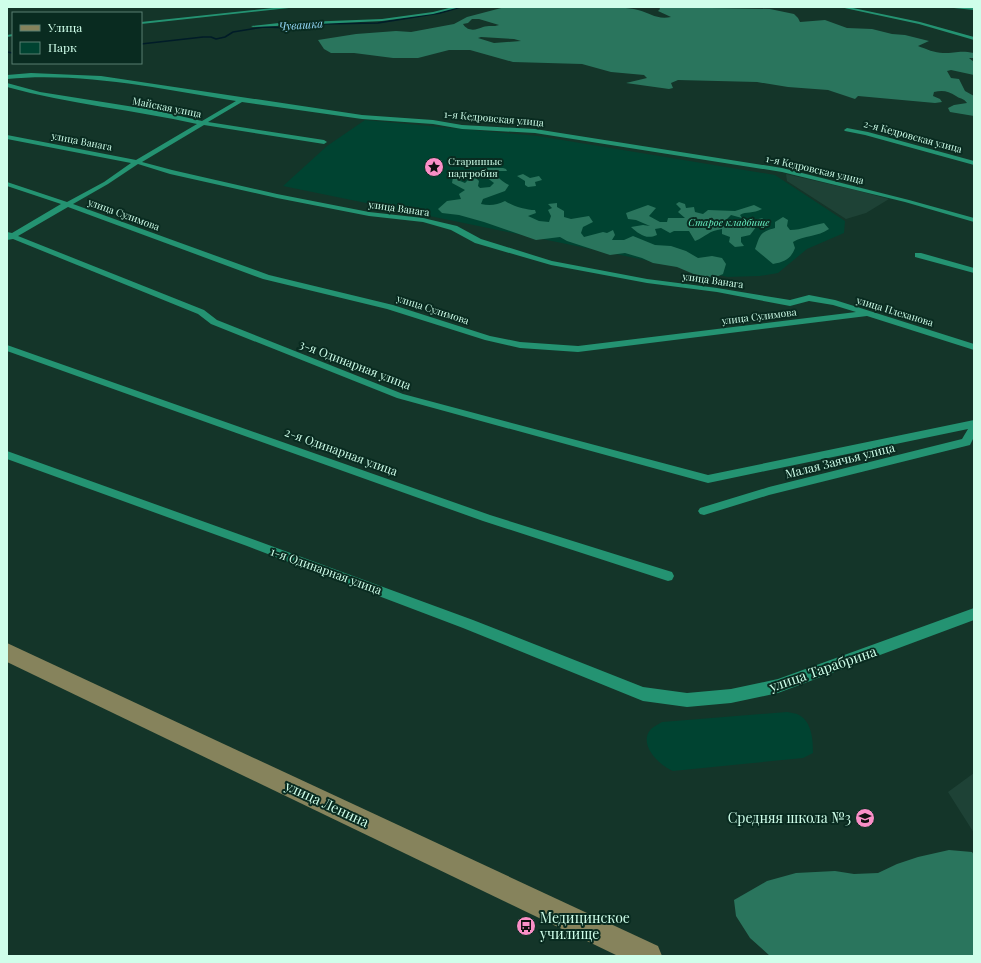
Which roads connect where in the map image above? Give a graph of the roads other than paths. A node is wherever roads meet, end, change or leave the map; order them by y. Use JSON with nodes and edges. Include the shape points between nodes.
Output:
{"nodes":[{"id":1,"x":296,"y":7,"type":"edge"},
{"id":2,"x":458,"y":7,"type":"edge"},
{"id":3,"x":842,"y":7,"type":"edge"},
{"id":4,"x":954,"y":7,"type":"edge"},
{"id":5,"x":254,"y":9,"type":"edge"},
{"id":6,"x":974,"y":9,"type":"edge"},
{"id":7,"x":255,"y":21,"type":"junction"},
{"id":8,"x":142,"y":23,"type":"edge"},
{"id":9,"x":258,"y":31,"type":"dead end"},
{"id":10,"x":974,"y":39,"type":"edge"},
{"id":11,"x":7,"y":77,"type":"edge"},
{"id":12,"x":7,"y":85,"type":"edge"},
{"id":13,"x":241,"y":100,"type":"junction"},
{"id":14,"x":203,"y":123,"type":"junction"},
{"id":15,"x":847,"y":130,"type":"dead end"},
{"id":16,"x":7,"y":137,"type":"edge"},
{"id":17,"x":324,"y":142,"type":"dead end"},
{"id":18,"x":137,"y":162,"type":"junction"},
{"id":19,"x":974,"y":163,"type":"edge"},
{"id":20,"x":7,"y":184,"type":"edge"},
{"id":21,"x":67,"y":204,"type":"junction"},
{"id":22,"x":974,"y":220,"type":"edge"},
{"id":23,"x":9,"y":236,"type":"edge"},
{"id":24,"x":918,"y":255,"type":"dead end"},
{"id":25,"x":974,"y":271,"type":"edge"},
{"id":26,"x":808,"y":298,"type":"joint"},
{"id":27,"x":868,"y":314,"type":"junction"},
{"id":28,"x":974,"y":347,"type":"edge"},
{"id":29,"x":7,"y":348,"type":"edge"},
{"id":30,"x":974,"y":426,"type":"edge"},
{"id":31,"x":7,"y":455,"type":"edge"},
{"id":32,"x":708,"y":479,"type":"joint"},
{"id":33,"x":704,"y":511,"type":"dead end"},
{"id":34,"x":668,"y":576,"type":"dead end"},
{"id":35,"x":974,"y":614,"type":"edge"},
{"id":36,"x":7,"y":652,"type":"edge"},
{"id":37,"x":643,"y":694,"type":"joint"},
{"id":38,"x":648,"y":956,"type":"edge"}],
"edges":[{"from":1,"to":5,"type":"street"},
{"from":2,"to":7,"type":"street","via":[[399,18],[356,22]]},
{"from":3,"to":10,"type":"street","via":[[920,23]]},
{"from":4,"to":6,"type":"street"},
{"from":5,"to":7,"type":"street"},
{"from":5,"to":8,"type":"street"},
{"from":7,"to":9,"type":"street","via":[[254,30]]},
{"from":11,"to":13,"type":"street","name":"1-я Кедровская улица","via":[[31,75],[101,78]]},
{"from":12,"to":14,"type":"street","name":"Майская улица","via":[[39,94],[153,112]]},
{"from":13,"to":14,"type":"street"},
{"from":13,"to":22,"type":"street","name":"1-я Кедровская улица","via":[[362,117],[535,132],[782,170]]},
{"from":14,"to":17,"type":"street","name":"Майская улица"},
{"from":14,"to":18,"type":"street"},
{"from":15,"to":19,"type":"street","name":"2-я Кедровская улица"},
{"from":16,"to":18,"type":"street","name":"улица Ванага"},
{"from":18,"to":21,"type":"street","via":[[106,183]]},
{"from":18,"to":26,"type":"street","name":"улица Ванага","via":[[277,196],[369,214],[423,220],[454,228],[478,241],[551,263],[646,281],[790,303]]},
{"from":20,"to":21,"type":"street","name":"улица Сулимова"},
{"from":21,"to":23,"type":"street"},
{"from":21,"to":27,"type":"street","name":"улица Сулимова","via":[[266,277],[390,307],[488,338],[520,345],[578,349]]},
{"from":23,"to":32,"type":"street","name":"3-я Одинарная улица","via":[[201,312],[214,322],[400,396]]},
{"from":24,"to":25,"type":"street"},
{"from":26,"to":27,"type":"street","name":"улица Плеханова","via":[[835,303]]},
{"from":27,"to":28,"type":"street","name":"улица Плеханова"},
{"from":29,"to":34,"type":"street","name":"2-я Одинарная улица","via":[[487,518]]},
{"from":30,"to":32,"type":"street","name":"Малая Заячья улица"},
{"from":30,"to":33,"type":"street","name":"Малая Заячья улица","via":[[966,442]]},
{"from":31,"to":37,"type":"street","name":"1-я Одинарная улица","via":[[468,624]]},
{"from":35,"to":37,"type":"street","name":"улица Тарабрина","via":[[778,686],[731,696],[687,700]]},
{"from":36,"to":38,"type":"main road","name":"улица Ленина"}]}
